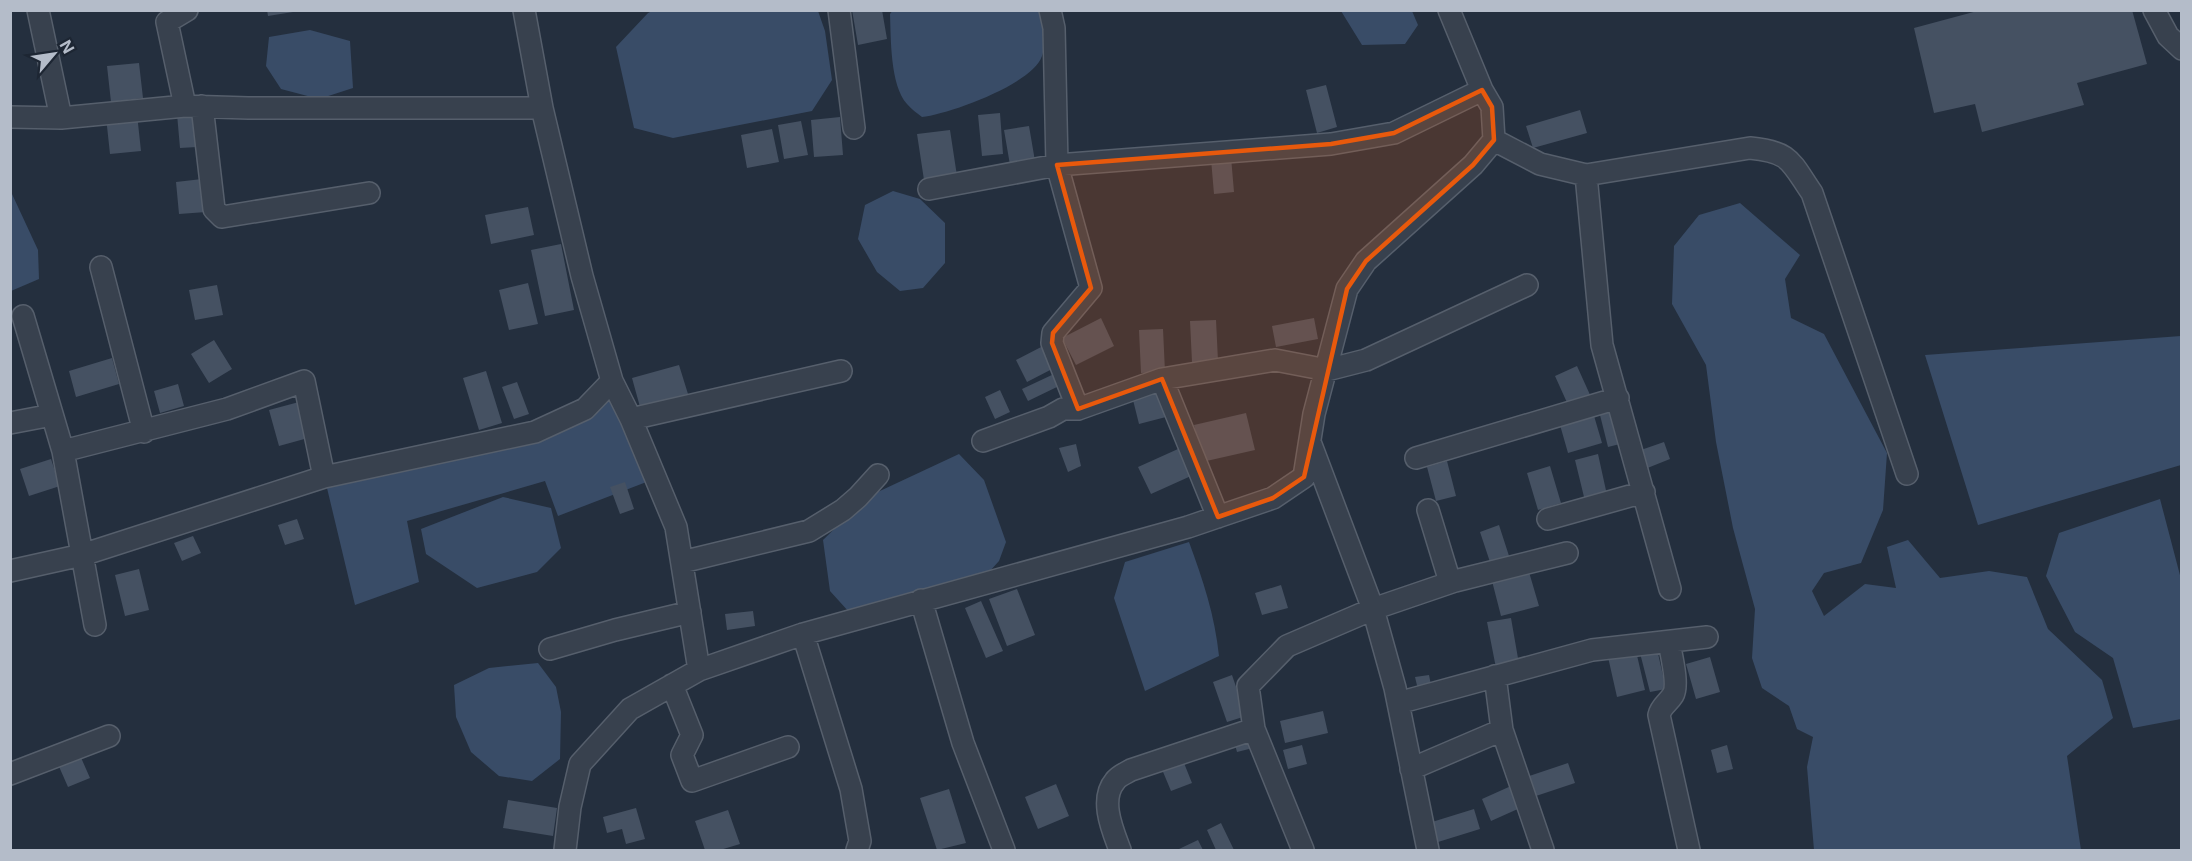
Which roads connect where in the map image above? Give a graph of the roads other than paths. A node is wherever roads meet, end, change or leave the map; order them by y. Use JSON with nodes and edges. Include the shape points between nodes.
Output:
{"nodes":[{"id":1,"x":38,"y":10,"type":"edge"},
{"id":2,"x":187,"y":10,"type":"edge"},
{"id":3,"x":524,"y":10,"type":"edge"},
{"id":4,"x":840,"y":10,"type":"edge"},
{"id":5,"x":1050,"y":10,"type":"edge"},
{"id":6,"x":1449,"y":10,"type":"edge"},
{"id":7,"x":2154,"y":10,"type":"edge"},
{"id":8,"x":2181,"y":49,"type":"edge"},
{"id":9,"x":1482,"y":90,"type":"junction"},
{"id":10,"x":194,"y":106,"type":"junction"},
{"id":11,"x":542,"y":108,"type":"junction"},
{"id":12,"x":10,"y":117,"type":"edge"},
{"id":13,"x":61,"y":118,"type":"junction"},
{"id":14,"x":854,"y":128,"type":"dead end"},
{"id":15,"x":1494,"y":140,"type":"junction"},
{"id":16,"x":1057,"y":165,"type":"junction"},
{"id":17,"x":1586,"y":175,"type":"junction"},
{"id":18,"x":929,"y":189,"type":"dead end"},
{"id":19,"x":369,"y":194,"type":"dead end"},
{"id":20,"x":101,"y":267,"type":"dead end"},
{"id":21,"x":1527,"y":285,"type":"dead end"},
{"id":22,"x":23,"y":315,"type":"dead end"},
{"id":23,"x":1327,"y":370,"type":"junction"},
{"id":24,"x":842,"y":371,"type":"dead end"},
{"id":25,"x":1162,"y":379,"type":"junction"},
{"id":26,"x":612,"y":381,"type":"junction"},
{"id":27,"x":1618,"y":398,"type":"junction"},
{"id":28,"x":1078,"y":409,"type":"junction"},
{"id":29,"x":52,"y":415,"type":"junction"},
{"id":30,"x":631,"y":419,"type":"junction"},
{"id":31,"x":10,"y":423,"type":"edge"},
{"id":32,"x":144,"y":432,"type":"junction"},
{"id":33,"x":983,"y":441,"type":"dead end"},
{"id":34,"x":1310,"y":442,"type":"junction"},
{"id":35,"x":63,"y":451,"type":"junction"},
{"id":36,"x":1416,"y":458,"type":"dead end"},
{"id":37,"x":1907,"y":474,"type":"dead end"},
{"id":38,"x":878,"y":475,"type":"dead end"},
{"id":39,"x":324,"y":477,"type":"junction"},
{"id":40,"x":1644,"y":492,"type":"junction"},
{"id":41,"x":1428,"y":510,"type":"dead end"},
{"id":42,"x":1218,"y":517,"type":"junction"},
{"id":43,"x":1548,"y":519,"type":"dead end"},
{"id":44,"x":1567,"y":553,"type":"dead end"},
{"id":45,"x":82,"y":555,"type":"junction"},
{"id":46,"x":682,"y":562,"type":"junction"},
{"id":47,"x":10,"y":571,"type":"edge"},
{"id":48,"x":1450,"y":582,"type":"junction"},
{"id":49,"x":1670,"y":589,"type":"dead end"},
{"id":50,"x":921,"y":600,"type":"junction"},
{"id":51,"x":1373,"y":609,"type":"junction"},
{"id":52,"x":690,"y":612,"type":"junction"},
{"id":53,"x":95,"y":625,"type":"dead end"},
{"id":54,"x":803,"y":634,"type":"junction"},
{"id":55,"x":1707,"y":638,"type":"dead end"},
{"id":56,"x":1669,"y":642,"type":"junction"},
{"id":57,"x":550,"y":649,"type":"dead end"},
{"id":58,"x":699,"y":670,"type":"junction"},
{"id":59,"x":1495,"y":676,"type":"junction"},
{"id":60,"x":672,"y":686,"type":"junction"},
{"id":61,"x":1398,"y":703,"type":"junction"},
{"id":62,"x":1254,"y":729,"type":"junction"},
{"id":63,"x":1502,"y":730,"type":"junction"},
{"id":64,"x":109,"y":736,"type":"dead end"},
{"id":65,"x":789,"y":747,"type":"dead end"},
{"id":66,"x":1411,"y":769,"type":"junction"},
{"id":67,"x":10,"y":774,"type":"edge"},
{"id":68,"x":565,"y":850,"type":"edge"},
{"id":69,"x":856,"y":850,"type":"edge"},
{"id":70,"x":1004,"y":850,"type":"edge"},
{"id":71,"x":1120,"y":850,"type":"edge"},
{"id":72,"x":1303,"y":850,"type":"edge"},
{"id":73,"x":1428,"y":850,"type":"edge"},
{"id":74,"x":1543,"y":850,"type":"edge"},
{"id":75,"x":1689,"y":850,"type":"edge"}],
"edges":[{"from":1,"to":13,"type":"street"},
{"from":2,"to":10,"type":"street","via":[[167,22]]},
{"from":3,"to":11,"type":"street"},
{"from":4,"to":14,"type":"street"},
{"from":5,"to":16,"type":"street","via":[[1054,28]]},
{"from":6,"to":9,"type":"street"},
{"from":7,"to":8,"type":"street","via":[[2168,36]]},
{"from":9,"to":15,"type":"street","via":[[1492,107]]},
{"from":9,"to":16,"type":"street","via":[[1394,133],[1330,144]]},
{"from":10,"to":11,"type":"street"},
{"from":10,"to":13,"type":"street"},
{"from":10,"to":19,"type":"street","via":[[214,209],[222,217]]},
{"from":11,"to":26,"type":"street"},
{"from":12,"to":13,"type":"street"},
{"from":15,"to":17,"type":"street","via":[[1540,164]]},
{"from":15,"to":23,"type":"street","via":[[1473,165],[1366,261],[1347,289]]},
{"from":16,"to":18,"type":"street"},
{"from":16,"to":28,"type":"street","via":[[1091,288],[1053,333],[1052,343]]},
{"from":17,"to":27,"type":"street","via":[[1602,345]]},
{"from":17,"to":37,"type":"street","via":[[1750,148],[1770,150],[1788,158],[1812,193]]},
{"from":20,"to":32,"type":"street"},
{"from":21,"to":23,"type":"street","via":[[1366,360]]},
{"from":22,"to":29,"type":"street"},
{"from":23,"to":25,"type":"street","via":[[1275,360]]},
{"from":23,"to":34,"type":"street"},
{"from":24,"to":30,"type":"street"},
{"from":25,"to":28,"type":"street"},
{"from":25,"to":42,"type":"street"},
{"from":26,"to":30,"type":"street"},
{"from":26,"to":39,"type":"street","via":[[585,409],[535,432]]},
{"from":27,"to":36,"type":"street"},
{"from":27,"to":40,"type":"street"},
{"from":28,"to":33,"type":"street","via":[[1063,409]]},
{"from":29,"to":31,"type":"street"},
{"from":29,"to":35,"type":"street"},
{"from":30,"to":46,"type":"street","via":[[676,527]]},
{"from":32,"to":35,"type":"street"},
{"from":32,"to":39,"type":"street","via":[[227,409],[304,381]]},
{"from":34,"to":42,"type":"street","via":[[1304,477],[1273,498]]},
{"from":34,"to":51,"type":"street"},
{"from":35,"to":45,"type":"street"},
{"from":38,"to":46,"type":"street","via":[[843,510],[808,531]]},
{"from":39,"to":45,"type":"street"},
{"from":40,"to":43,"type":"street"},
{"from":40,"to":49,"type":"street"},
{"from":41,"to":48,"type":"street"},
{"from":42,"to":50,"type":"street"},
{"from":44,"to":48,"type":"street"},
{"from":45,"to":47,"type":"street"},
{"from":45,"to":53,"type":"street"},
{"from":46,"to":52,"type":"street"},
{"from":48,"to":51,"type":"street"},
{"from":50,"to":54,"type":"street"},
{"from":50,"to":70,"type":"street","via":[[963,743]]},
{"from":51,"to":61,"type":"street"},
{"from":51,"to":62,"type":"street","via":[[1287,646],[1248,686]]},
{"from":52,"to":57,"type":"street"},
{"from":52,"to":58,"type":"street"},
{"from":54,"to":58,"type":"street"},
{"from":54,"to":69,"type":"street","via":[[851,789],[860,841]]},
{"from":55,"to":56,"type":"street"},
{"from":56,"to":59,"type":"street","via":[[1592,650]]},
{"from":56,"to":75,"type":"street","via":[[1675,687],[1659,715]]},
{"from":58,"to":60,"type":"street"},
{"from":59,"to":61,"type":"street"},
{"from":59,"to":63,"type":"street"},
{"from":60,"to":65,"type":"street","via":[[692,735],[682,755],[692,781]]},
{"from":60,"to":68,"type":"street","via":[[630,709],[580,764]]},
{"from":61,"to":66,"type":"street"},
{"from":62,"to":71,"type":"street","via":[[1131,770],[1115,780],[1108,795],[1108,812]]},
{"from":62,"to":72,"type":"street"},
{"from":63,"to":66,"type":"street"},
{"from":63,"to":74,"type":"street"},
{"from":64,"to":67,"type":"street"},
{"from":66,"to":73,"type":"street"}]}
